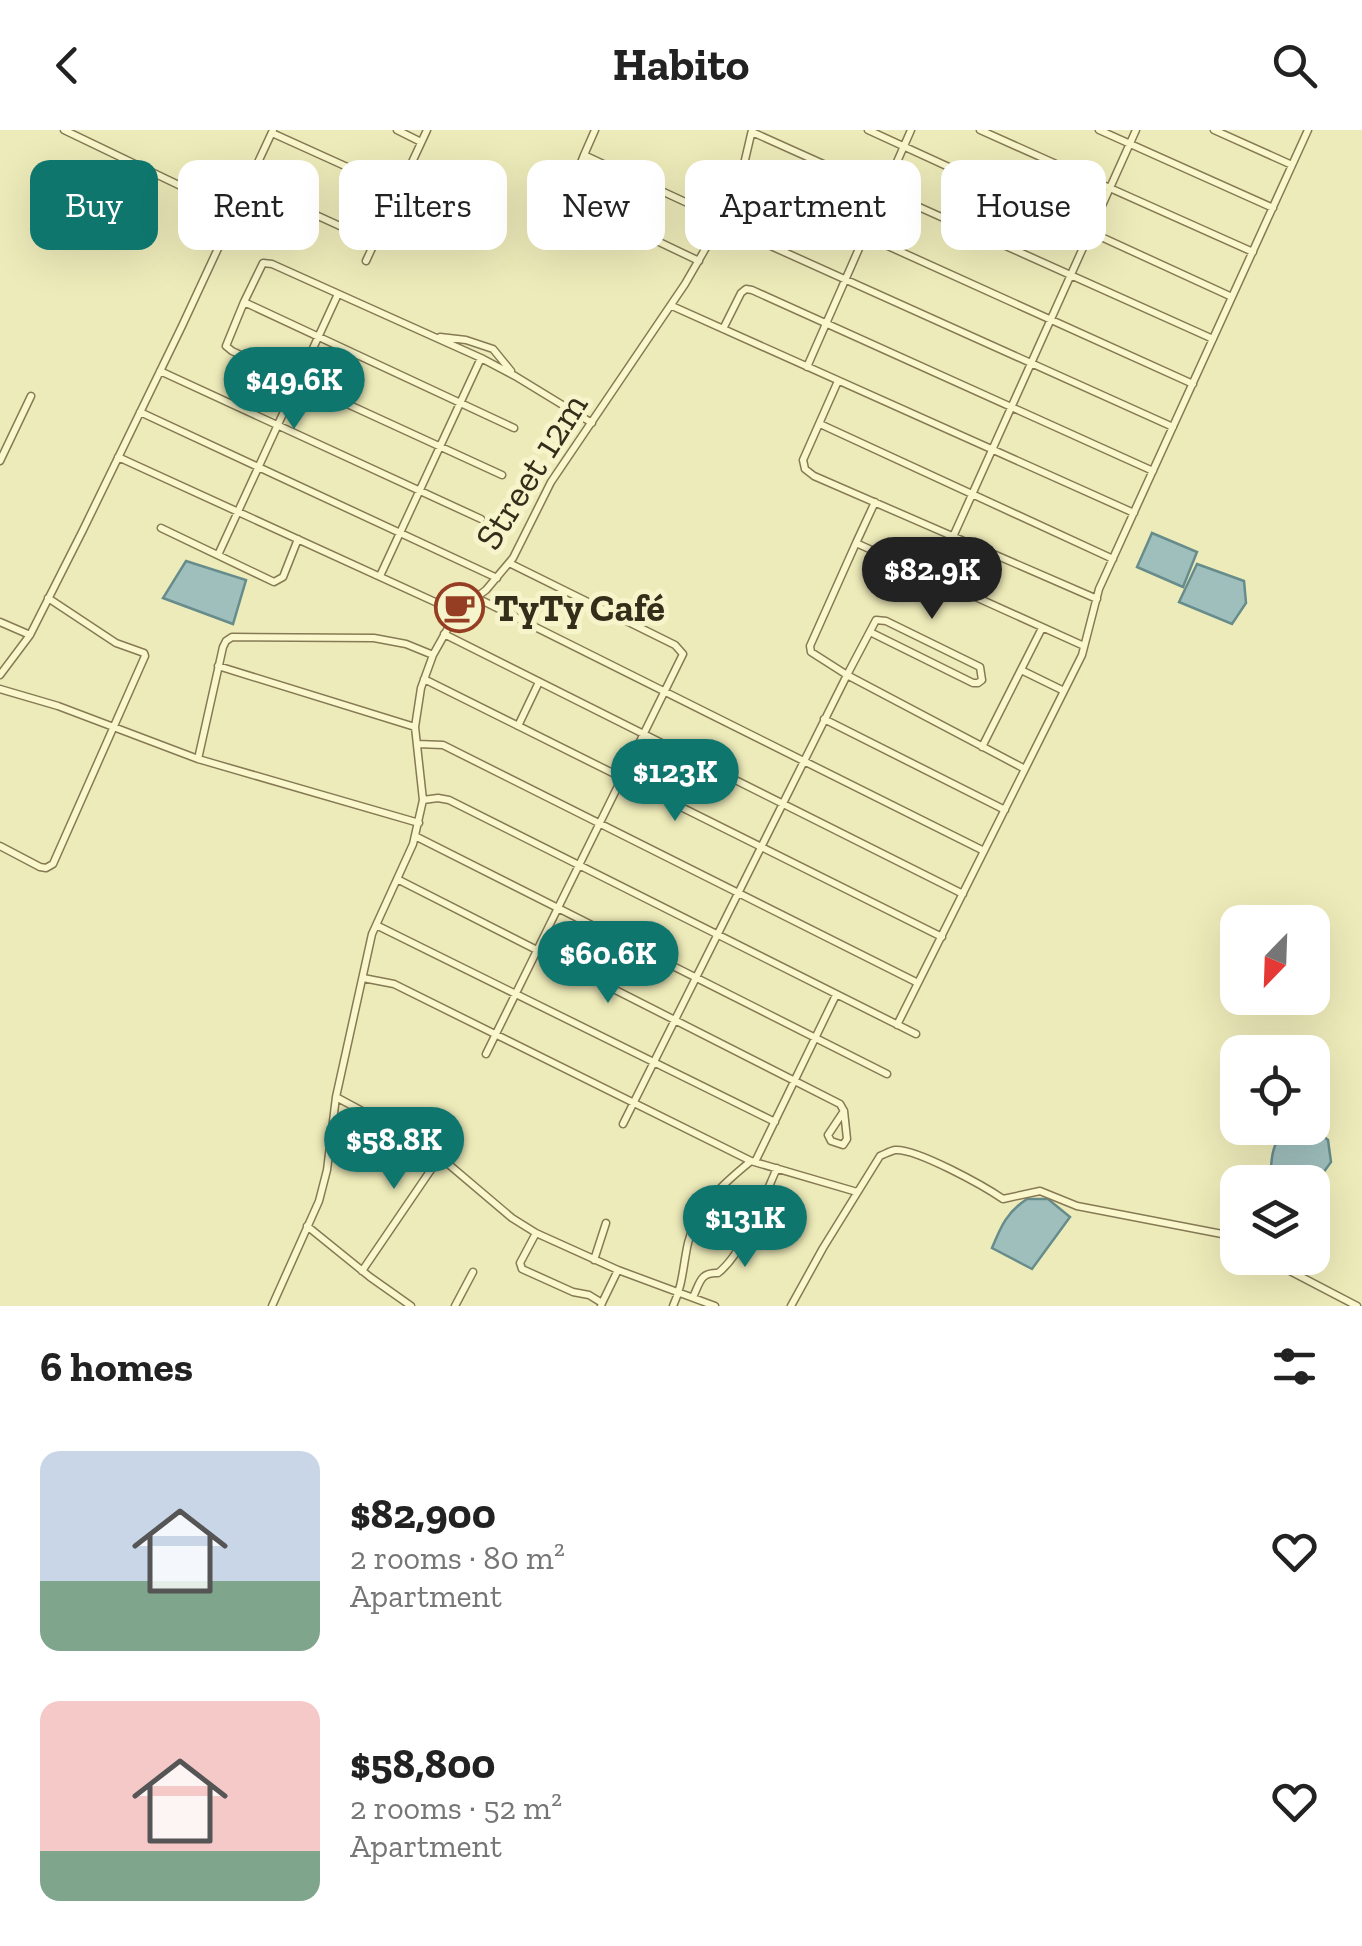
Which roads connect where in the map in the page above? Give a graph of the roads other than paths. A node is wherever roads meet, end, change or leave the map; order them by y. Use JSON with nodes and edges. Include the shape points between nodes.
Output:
{"nodes":[{"id":1,"x":64,"y":130,"type":"edge"},
{"id":2,"x":397,"y":130,"type":"edge"},
{"id":3,"x":427,"y":130,"type":"edge"},
{"id":4,"x":595,"y":130,"type":"edge"},
{"id":5,"x":868,"y":130,"type":"edge"},
{"id":6,"x":911,"y":130,"type":"edge"},
{"id":7,"x":980,"y":130,"type":"edge"},
{"id":8,"x":1099,"y":130,"type":"edge"},
{"id":9,"x":1136,"y":130,"type":"edge"},
{"id":10,"x":1214,"y":130,"type":"edge"},
{"id":11,"x":1308,"y":130,"type":"edge"},
{"id":12,"x":752,"y":131,"type":"edge"},
{"id":13,"x":272,"y":132,"type":"edge"},
{"id":14,"x":422,"y":142,"type":"junction"},
{"id":15,"x":1130,"y":144,"type":"junction"},
{"id":16,"x":904,"y":146,"type":"junction"},
{"id":17,"x":584,"y":155,"type":"junction"},
{"id":18,"x":259,"y":160,"type":"edge"},
{"id":19,"x":413,"y":160,"type":"edge"},
{"id":20,"x":746,"y":160,"type":"edge"},
{"id":21,"x":816,"y":160,"type":"edge"},
{"id":22,"x":898,"y":160,"type":"edge"},
{"id":23,"x":339,"y":163,"type":"edge"},
{"id":24,"x":941,"y":163,"type":"edge"},
{"id":25,"x":1292,"y":165,"type":"junction"},
{"id":26,"x":178,"y":185,"type":"edge"},
{"id":27,"x":1110,"y":188,"type":"junction"},
{"id":28,"x":1106,"y":197,"type":"edge"},
{"id":29,"x":685,"y":204,"type":"edge"},
{"id":30,"x":921,"y":208,"type":"edge"},
{"id":31,"x":1273,"y":208,"type":"junction"},
{"id":32,"x":1106,"y":239,"type":"edge"},
{"id":33,"x":217,"y":250,"type":"edge"},
{"id":34,"x":371,"y":250,"type":"edge"},
{"id":35,"x":706,"y":250,"type":"edge"},
{"id":36,"x":782,"y":250,"type":"edge"},
{"id":37,"x":859,"y":250,"type":"edge"},
{"id":38,"x":898,"y":250,"type":"edge"},
{"id":39,"x":1082,"y":250,"type":"edge"},
{"id":40,"x":1252,"y":252,"type":"junction"},
{"id":41,"x":366,"y":261,"type":"dead end"},
{"id":42,"x":699,"y":261,"type":"junction"},
{"id":43,"x":1070,"y":275,"type":"junction"},
{"id":44,"x":846,"y":280,"type":"junction"},
{"id":45,"x":338,"y":294,"type":"junction"},
{"id":46,"x":1232,"y":297,"type":"junction"},
{"id":47,"x":244,"y":302,"type":"junction"},
{"id":48,"x":672,"y":306,"type":"junction"},
{"id":49,"x":1050,"y":319,"type":"junction"},
{"id":50,"x":827,"y":322,"type":"junction"},
{"id":51,"x":723,"y":329,"type":"junction"},
{"id":52,"x":430,"y":336,"type":"junction"},
{"id":53,"x":318,"y":337,"type":"junction"},
{"id":54,"x":1213,"y":339,"type":"junction"},
{"id":55,"x":481,"y":358,"type":"junction"},
{"id":56,"x":1031,"y":363,"type":"junction"},
{"id":57,"x":807,"y":367,"type":"junction"},
{"id":58,"x":160,"y":371,"type":"junction"},
{"id":59,"x":515,"y":376,"type":"junction"},
{"id":60,"x":298,"y":380,"type":"junction"},
{"id":61,"x":838,"y":381,"type":"junction"},
{"id":62,"x":1193,"y":384,"type":"junction"},
{"id":63,"x":31,"y":396,"type":"dead end"},
{"id":64,"x":460,"y":403,"type":"junction"},
{"id":65,"x":1011,"y":406,"type":"junction"},
{"id":66,"x":140,"y":412,"type":"junction"},
{"id":67,"x":592,"y":423,"type":"junction"},
{"id":68,"x":820,"y":424,"type":"junction"},
{"id":69,"x":277,"y":425,"type":"junction"},
{"id":70,"x":1173,"y":427,"type":"junction"},
{"id":71,"x":514,"y":428,"type":"dead end"},
{"id":72,"x":440,"y":446,"type":"junction"},
{"id":73,"x":992,"y":450,"type":"junction"},
{"id":74,"x":118,"y":457,"type":"junction"},
{"id":75,"x":0,"y":461,"type":"edge"},
{"id":76,"x":258,"y":467,"type":"junction"},
{"id":77,"x":1153,"y":471,"type":"junction"},
{"id":78,"x":502,"y":475,"type":"dead end"},
{"id":79,"x":419,"y":490,"type":"junction"},
{"id":80,"x":972,"y":494,"type":"junction"},
{"id":81,"x":875,"y":502,"type":"junction"},
{"id":82,"x":238,"y":512,"type":"junction"},
{"id":83,"x":1134,"y":514,"type":"junction"},
{"id":84,"x":481,"y":519,"type":"dead end"},
{"id":85,"x":161,"y":528,"type":"dead end"},
{"id":86,"x":400,"y":533,"type":"junction"},
{"id":87,"x":953,"y":536,"type":"junction"},
{"id":88,"x":298,"y":539,"type":"junction"},
{"id":89,"x":856,"y":544,"type":"junction"},
{"id":90,"x":218,"y":555,"type":"junction"},
{"id":91,"x":1114,"y":559,"type":"junction"},
{"id":92,"x":509,"y":562,"type":"junction"},
{"id":93,"x":380,"y":576,"type":"junction"},
{"id":94,"x":497,"y":578,"type":"junction"},
{"id":95,"x":934,"y":578,"type":"junction"},
{"id":96,"x":48,"y":598,"type":"junction"},
{"id":97,"x":477,"y":598,"type":"junction"},
{"id":98,"x":1097,"y":599,"type":"junction"},
{"id":99,"x":458,"y":612,"type":"junction"},
{"id":100,"x":0,"y":622,"type":"edge"},
{"id":101,"x":1042,"y":627,"type":"junction"},
{"id":102,"x":870,"y":632,"type":"junction"},
{"id":103,"x":444,"y":634,"type":"junction"},
{"id":104,"x":30,"y":635,"type":"junction"},
{"id":105,"x":1084,"y":646,"type":"junction"},
{"id":106,"x":432,"y":656,"type":"junction"},
{"id":107,"x":218,"y":666,"type":"junction"},
{"id":108,"x":1021,"y":670,"type":"junction"},
{"id":109,"x":0,"y":675,"type":"edge"},
{"id":110,"x":847,"y":675,"type":"junction"},
{"id":111,"x":424,"y":679,"type":"junction"},
{"id":112,"x":540,"y":682,"type":"junction"},
{"id":113,"x":0,"y":688,"type":"edge"},
{"id":114,"x":1064,"y":690,"type":"junction"},
{"id":115,"x":664,"y":691,"type":"junction"},
{"id":116,"x":824,"y":719,"type":"junction"},
{"id":117,"x":518,"y":726,"type":"junction"},
{"id":118,"x":114,"y":727,"type":"junction"},
{"id":119,"x":415,"y":727,"type":"junction"},
{"id":120,"x":643,"y":734,"type":"junction"},
{"id":121,"x":417,"y":744,"type":"junction"},
{"id":122,"x":982,"y":747,"type":"junction"},
{"id":123,"x":198,"y":759,"type":"junction"},
{"id":124,"x":804,"y":761,"type":"junction"},
{"id":125,"x":1026,"y":769,"type":"junction"},
{"id":126,"x":622,"y":778,"type":"junction"},
{"id":127,"x":423,"y":800,"type":"junction"},
{"id":128,"x":782,"y":803,"type":"junction"},
{"id":129,"x":1005,"y":810,"type":"junction"},
{"id":130,"x":419,"y":823,"type":"junction"},
{"id":131,"x":599,"y":823,"type":"junction"},
{"id":132,"x":415,"y":836,"type":"junction"},
{"id":133,"x":0,"y":846,"type":"edge"},
{"id":134,"x":761,"y":847,"type":"junction"},
{"id":135,"x":984,"y":851,"type":"junction"},
{"id":136,"x":578,"y":865,"type":"junction"},
{"id":137,"x":397,"y":879,"type":"junction"},
{"id":138,"x":738,"y":893,"type":"junction"},
{"id":139,"x":963,"y":894,"type":"junction"},
{"id":140,"x":558,"y":908,"type":"junction"},
{"id":141,"x":376,"y":925,"type":"junction"},
{"id":142,"x":717,"y":935,"type":"junction"},
{"id":143,"x":942,"y":936,"type":"junction"},
{"id":144,"x":537,"y":950,"type":"junction"},
{"id":145,"x":363,"y":978,"type":"junction"},
{"id":146,"x":696,"y":978,"type":"junction"},
{"id":147,"x":918,"y":983,"type":"junction"},
{"id":148,"x":515,"y":994,"type":"junction"},
{"id":149,"x":836,"y":995,"type":"junction"},
{"id":150,"x":675,"y":1020,"type":"junction"},
{"id":151,"x":898,"y":1025,"type":"junction"},
{"id":152,"x":495,"y":1034,"type":"junction"},
{"id":153,"x":916,"y":1034,"type":"dead end"},
{"id":154,"x":816,"y":1038,"type":"junction"},
{"id":155,"x":486,"y":1054,"type":"dead end"},
{"id":156,"x":654,"y":1062,"type":"junction"},
{"id":157,"x":887,"y":1074,"type":"dead end"},
{"id":158,"x":795,"y":1080,"type":"junction"},
{"id":159,"x":336,"y":1097,"type":"junction"},
{"id":160,"x":634,"y":1103,"type":"junction"},
{"id":161,"x":844,"y":1111,"type":"junction"},
{"id":162,"x":775,"y":1122,"type":"junction"},
{"id":163,"x":623,"y":1124,"type":"dead end"},
{"id":164,"x":439,"y":1158,"type":"junction"},
{"id":165,"x":753,"y":1161,"type":"junction"},
{"id":166,"x":777,"y":1168,"type":"junction"},
{"id":167,"x":857,"y":1192,"type":"junction"},
{"id":168,"x":606,"y":1223,"type":"dead end"},
{"id":169,"x":307,"y":1226,"type":"junction"},
{"id":170,"x":536,"y":1233,"type":"junction"},
{"id":171,"x":1220,"y":1234,"type":"edge"},
{"id":172,"x":594,"y":1260,"type":"junction"},
{"id":173,"x":618,"y":1270,"type":"junction"},
{"id":174,"x":362,"y":1271,"type":"junction"},
{"id":175,"x":473,"y":1272,"type":"dead end"},
{"id":176,"x":1298,"y":1275,"type":"edge"},
{"id":177,"x":679,"y":1292,"type":"junction"},
{"id":178,"x":694,"y":1297,"type":"junction"},
{"id":179,"x":602,"y":1305,"type":"edge"},
{"id":180,"x":272,"y":1306,"type":"edge"},
{"id":181,"x":411,"y":1306,"type":"edge"},
{"id":182,"x":455,"y":1306,"type":"edge"},
{"id":183,"x":673,"y":1306,"type":"edge"},
{"id":184,"x":715,"y":1306,"type":"edge"},
{"id":185,"x":792,"y":1306,"type":"edge"},
{"id":186,"x":1357,"y":1306,"type":"edge"}],
"edges":[{"from":1,"to":26,"type":"street"},
{"from":2,"to":14,"type":"street"},
{"from":3,"to":14,"type":"street"},
{"from":4,"to":17,"type":"street"},
{"from":5,"to":16,"type":"street"},
{"from":6,"to":16,"type":"street"},
{"from":7,"to":27,"type":"street"},
{"from":8,"to":15,"type":"street"},
{"from":9,"to":15,"type":"street"},
{"from":10,"to":25,"type":"street"},
{"from":11,"to":25,"type":"street"},
{"from":12,"to":20,"type":"street","name":"Street 12m"},
{"from":12,"to":21,"type":"street"},
{"from":13,"to":18,"type":"street"},
{"from":13,"to":23,"type":"street"},
{"from":14,"to":19,"type":"street"},
{"from":15,"to":27,"type":"street"},
{"from":15,"to":31,"type":"street"},
{"from":16,"to":22,"type":"street"},
{"from":16,"to":24,"type":"street"},
{"from":17,"to":29,"type":"street"},
{"from":17,"to":42,"type":"street","via":[[567,198]]},
{"from":25,"to":31,"type":"street"},
{"from":27,"to":28,"type":"street"},
{"from":27,"to":40,"type":"street"},
{"from":30,"to":43,"type":"street"},
{"from":31,"to":40,"type":"street"},
{"from":32,"to":46,"type":"street"},
{"from":33,"to":58,"type":"street"},
{"from":34,"to":41,"type":"street"},
{"from":35,"to":42,"type":"street","name":"Street 12m"},
{"from":36,"to":44,"type":"street"},
{"from":37,"to":44,"type":"street"},
{"from":38,"to":49,"type":"street"},
{"from":39,"to":43,"type":"street"},
{"from":40,"to":46,"type":"street"},
{"from":42,"to":48,"type":"street","name":"Street 12m"},
{"from":43,"to":49,"type":"street"},
{"from":43,"to":54,"type":"street"},
{"from":44,"to":50,"type":"street"},
{"from":44,"to":56,"type":"street"},
{"from":45,"to":47,"type":"street","via":[[263,263]]},
{"from":45,"to":52,"type":"street"},
{"from":45,"to":53,"type":"street"},
{"from":46,"to":54,"type":"street"},
{"from":47,"to":53,"type":"street"},
{"from":47,"to":60,"type":"street","via":[[226,346]]},
{"from":48,"to":51,"type":"street"},
{"from":48,"to":67,"type":"street","name":"Street 12m"},
{"from":49,"to":56,"type":"street"},
{"from":49,"to":62,"type":"street"},
{"from":50,"to":51,"type":"street","via":[[746,289]]},
{"from":50,"to":57,"type":"street"},
{"from":50,"to":65,"type":"street"},
{"from":51,"to":57,"type":"street"},
{"from":52,"to":55,"type":"street"},
{"from":52,"to":59,"type":"street","via":[[493,349]]},
{"from":53,"to":60,"type":"street"},
{"from":53,"to":64,"type":"street"},
{"from":54,"to":62,"type":"street"},
{"from":55,"to":59,"type":"street"},
{"from":55,"to":64,"type":"street"},
{"from":56,"to":65,"type":"street"},
{"from":56,"to":70,"type":"street"},
{"from":57,"to":61,"type":"street"},
{"from":58,"to":66,"type":"street"},
{"from":58,"to":69,"type":"street"},
{"from":59,"to":67,"type":"street"},
{"from":60,"to":69,"type":"street"},
{"from":60,"to":72,"type":"street"},
{"from":61,"to":68,"type":"street"},
{"from":61,"to":73,"type":"street"},
{"from":62,"to":70,"type":"street"},
{"from":63,"to":75,"type":"street"},
{"from":64,"to":71,"type":"street"},
{"from":64,"to":72,"type":"street"},
{"from":65,"to":73,"type":"street"},
{"from":65,"to":77,"type":"street"},
{"from":66,"to":74,"type":"street"},
{"from":66,"to":76,"type":"street"},
{"from":67,"to":92,"type":"street","name":"Street 12m"},
{"from":68,"to":80,"type":"street"},
{"from":68,"to":81,"type":"street","via":[[802,460],[805,470]]},
{"from":69,"to":76,"type":"street"},
{"from":69,"to":79,"type":"street"},
{"from":70,"to":77,"type":"street"},
{"from":72,"to":78,"type":"street"},
{"from":72,"to":79,"type":"street"},
{"from":73,"to":80,"type":"street"},
{"from":73,"to":83,"type":"street"},
{"from":74,"to":82,"type":"street"},
{"from":74,"to":96,"type":"street"},
{"from":76,"to":82,"type":"street"},
{"from":76,"to":86,"type":"street"},
{"from":77,"to":83,"type":"street"},
{"from":79,"to":84,"type":"street"},
{"from":79,"to":86,"type":"street"},
{"from":80,"to":87,"type":"street"},
{"from":80,"to":91,"type":"street"},
{"from":81,"to":87,"type":"street"},
{"from":81,"to":89,"type":"street"},
{"from":82,"to":88,"type":"street"},
{"from":82,"to":90,"type":"street"},
{"from":83,"to":91,"type":"street"},
{"from":85,"to":90,"type":"street"},
{"from":86,"to":93,"type":"street"},
{"from":86,"to":94,"type":"street"},
{"from":87,"to":95,"type":"street"},
{"from":87,"to":98,"type":"street"},
{"from":88,"to":90,"type":"street","via":[[283,577],[274,582]]},
{"from":88,"to":93,"type":"street"},
{"from":89,"to":95,"type":"street"},
{"from":89,"to":110,"type":"street","via":[[810,646]]},
{"from":91,"to":98,"type":"street"},
{"from":92,"to":94,"type":"street","name":"Street 12m"},
{"from":92,"to":115,"type":"street","via":[[682,650]]},
{"from":93,"to":99,"type":"street"},
{"from":94,"to":97,"type":"street","name":"Street 12m"},
{"from":95,"to":101,"type":"street"},
{"from":96,"to":104,"type":"street"},
{"from":96,"to":118,"type":"street","via":[[144,653]]},
{"from":97,"to":99,"type":"street","name":"Street 12m"},
{"from":97,"to":115,"type":"street"},
{"from":98,"to":105,"type":"street"},
{"from":99,"to":103,"type":"street","name":"Street 12m"},
{"from":100,"to":104,"type":"street"},
{"from":101,"to":105,"type":"street"},
{"from":101,"to":108,"type":"street"},
{"from":102,"to":102,"type":"street","via":[[876,620],[886,620],[980,667],[982,680],[973,683]]},
{"from":102,"to":110,"type":"street"},
{"from":103,"to":106,"type":"street","name":"Street 12m"},
{"from":103,"to":112,"type":"street"},
{"from":104,"to":109,"type":"street"},
{"from":105,"to":114,"type":"street"},
{"from":106,"to":107,"type":"street","via":[[374,638],[232,636]]},
{"from":106,"to":111,"type":"street","name":"Street 12m"},
{"from":107,"to":119,"type":"street"},
{"from":107,"to":123,"type":"street"},
{"from":108,"to":114,"type":"street"},
{"from":108,"to":122,"type":"street"},
{"from":110,"to":116,"type":"street"},
{"from":110,"to":122,"type":"street"},
{"from":111,"to":117,"type":"street"},
{"from":111,"to":119,"type":"street","name":"Street 12m"},
{"from":112,"to":117,"type":"street"},
{"from":112,"to":120,"type":"street"},
{"from":113,"to":118,"type":"street"},
{"from":114,"to":125,"type":"street"},
{"from":115,"to":120,"type":"street"},
{"from":115,"to":124,"type":"street"},
{"from":116,"to":124,"type":"street"},
{"from":116,"to":129,"type":"street"},
{"from":117,"to":126,"type":"street"},
{"from":118,"to":123,"type":"street"},
{"from":118,"to":133,"type":"street","via":[[52,864],[40,868]]},
{"from":119,"to":121,"type":"street","name":"Street 12m"},
{"from":120,"to":126,"type":"street"},
{"from":120,"to":128,"type":"street"},
{"from":121,"to":127,"type":"street","name":"Street 12m"},
{"from":121,"to":131,"type":"street","via":[[443,746]]},
{"from":122,"to":125,"type":"street"},
{"from":123,"to":130,"type":"street"},
{"from":124,"to":128,"type":"street"},
{"from":124,"to":135,"type":"street"},
{"from":125,"to":129,"type":"street"},
{"from":126,"to":131,"type":"street"},
{"from":126,"to":134,"type":"street"},
{"from":127,"to":130,"type":"street","name":"Street 12m"},
{"from":127,"to":136,"type":"street","via":[[448,800]]},
{"from":128,"to":134,"type":"street"},
{"from":128,"to":139,"type":"street"},
{"from":129,"to":135,"type":"street"},
{"from":130,"to":132,"type":"street","name":"Street 12m"},
{"from":131,"to":136,"type":"street"},
{"from":131,"to":138,"type":"street"},
{"from":132,"to":137,"type":"street","name":"Street 12m"},
{"from":132,"to":140,"type":"street"},
{"from":134,"to":138,"type":"street"},
{"from":134,"to":143,"type":"street"},
{"from":135,"to":139,"type":"street"},
{"from":136,"to":140,"type":"street"},
{"from":136,"to":142,"type":"street"},
{"from":137,"to":141,"type":"street","name":"Street 12m"},
{"from":137,"to":144,"type":"street"},
{"from":138,"to":142,"type":"street"},
{"from":138,"to":147,"type":"street"},
{"from":139,"to":143,"type":"street"},
{"from":140,"to":144,"type":"street"},
{"from":140,"to":146,"type":"street"},
{"from":141,"to":145,"type":"street","name":"Street 12m"},
{"from":141,"to":148,"type":"street"},
{"from":142,"to":146,"type":"street"},
{"from":142,"to":149,"type":"street"},
{"from":143,"to":147,"type":"street"},
{"from":144,"to":148,"type":"street"},
{"from":144,"to":150,"type":"street"},
{"from":145,"to":152,"type":"street","via":[[394,984]]},
{"from":145,"to":159,"type":"street","name":"Street 12m"},
{"from":146,"to":150,"type":"street"},
{"from":146,"to":154,"type":"street"},
{"from":147,"to":151,"type":"street"},
{"from":148,"to":152,"type":"street"},
{"from":148,"to":156,"type":"street"},
{"from":149,"to":151,"type":"street"},
{"from":149,"to":154,"type":"street"},
{"from":150,"to":156,"type":"street"},
{"from":150,"to":158,"type":"street"},
{"from":151,"to":153,"type":"street"},
{"from":152,"to":155,"type":"street"},
{"from":152,"to":160,"type":"street"},
{"from":154,"to":157,"type":"street"},
{"from":154,"to":158,"type":"street"},
{"from":156,"to":160,"type":"street"},
{"from":156,"to":162,"type":"street"},
{"from":158,"to":161,"type":"street"},
{"from":158,"to":162,"type":"street"},
{"from":159,"to":164,"type":"street"},
{"from":159,"to":169,"type":"street","name":"Street 12m","via":[[327,1170]]},
{"from":160,"to":163,"type":"street"},
{"from":160,"to":165,"type":"street"},
{"from":161,"to":161,"type":"street","via":[[847,1139],[842,1145],[828,1135]]},
{"from":162,"to":165,"type":"street"},
{"from":164,"to":170,"type":"street"},
{"from":164,"to":174,"type":"street"},
{"from":165,"to":166,"type":"street"},
{"from":165,"to":177,"type":"street","via":[[702,1210],[688,1240]]},
{"from":166,"to":167,"type":"street"},
{"from":166,"to":178,"type":"street","via":[[731,1260],[704,1275]]},
{"from":167,"to":171,"type":"street","via":[[880,1156],[897,1150],[1003,1199],[1040,1191],[1077,1206]]},
{"from":167,"to":185,"type":"street"},
{"from":168,"to":172,"type":"street"},
{"from":169,"to":174,"type":"street"},
{"from":169,"to":180,"type":"street","name":"Street 12m"},
{"from":170,"to":172,"type":"street"},
{"from":170,"to":179,"type":"street","via":[[522,1269]]},
{"from":172,"to":173,"type":"street"},
{"from":173,"to":177,"type":"street"},
{"from":173,"to":179,"type":"street"},
{"from":174,"to":181,"type":"street"},
{"from":175,"to":182,"type":"street"},
{"from":176,"to":186,"type":"street"},
{"from":177,"to":178,"type":"street"},
{"from":177,"to":183,"type":"street"},
{"from":178,"to":184,"type":"street"}]}
